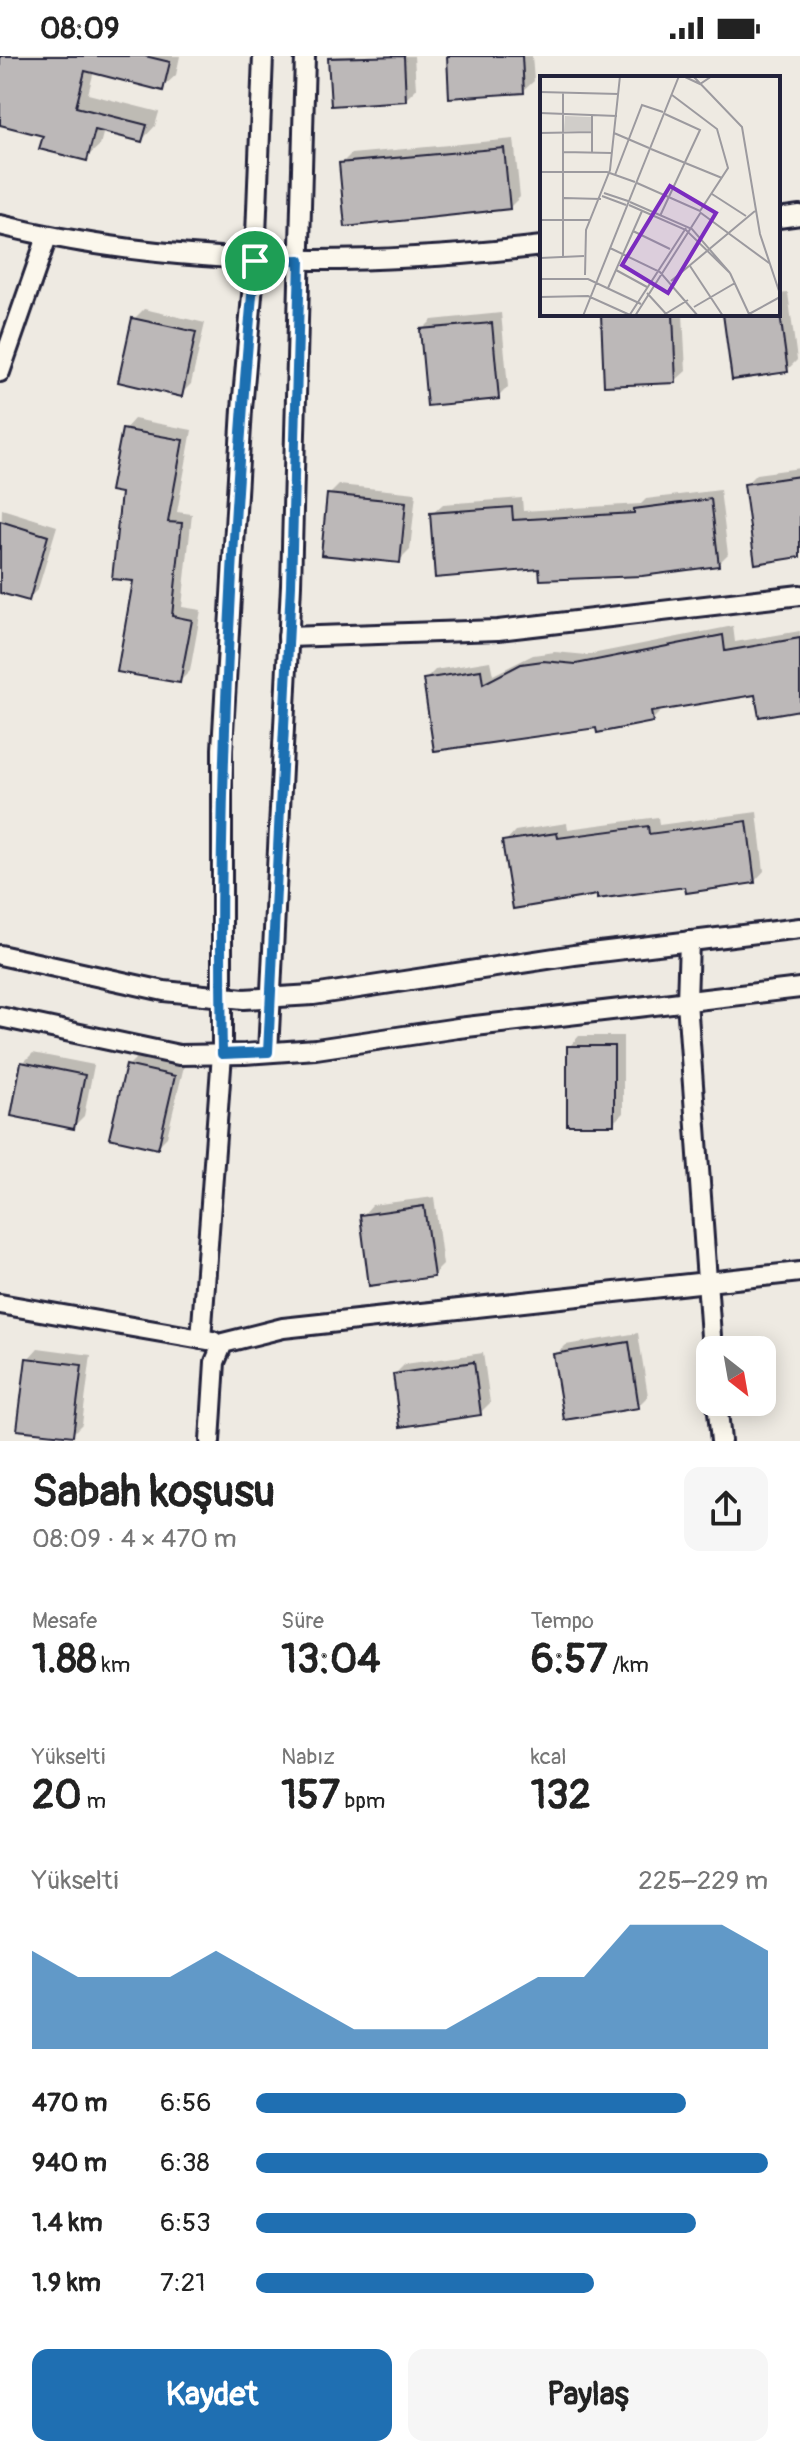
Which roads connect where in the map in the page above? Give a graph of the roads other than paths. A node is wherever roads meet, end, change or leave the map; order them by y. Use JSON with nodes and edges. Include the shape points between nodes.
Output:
{"nodes":[{"id":1,"x":263,"y":56,"type":"edge"},
{"id":2,"x":305,"y":56,"type":"edge"},
{"id":3,"x":800,"y":215,"type":"edge"},
{"id":4,"x":780,"y":218,"type":"edge"},
{"id":5,"x":0,"y":225,"type":"edge"},
{"id":6,"x":47,"y":237,"type":"junction"},
{"id":7,"x":540,"y":246,"type":"edge"},
{"id":8,"x":300,"y":260,"type":"junction"},
{"id":9,"x":255,"y":261,"type":"junction"},
{"id":10,"x":0,"y":372,"type":"edge"},
{"id":11,"x":800,"y":595,"type":"edge"},
{"id":12,"x":288,"y":637,"type":"junction"},
{"id":13,"x":800,"y":928,"type":"edge"},
{"id":14,"x":689,"y":941,"type":"junction"},
{"id":15,"x":0,"y":955,"type":"edge"},
{"id":16,"x":800,"y":988,"type":"edge"},
{"id":17,"x":221,"y":997,"type":"junction"},
{"id":18,"x":271,"y":998,"type":"junction"},
{"id":19,"x":687,"y":1001,"type":"junction"},
{"id":20,"x":0,"y":1017,"type":"edge"},
{"id":21,"x":268,"y":1052,"type":"junction"},
{"id":22,"x":222,"y":1054,"type":"junction"},
{"id":23,"x":800,"y":1272,"type":"edge"},
{"id":24,"x":706,"y":1284,"type":"junction"},
{"id":25,"x":0,"y":1304,"type":"edge"},
{"id":26,"x":711,"y":1336,"type":"edge"},
{"id":27,"x":201,"y":1339,"type":"junction"},
{"id":28,"x":223,"y":1343,"type":"junction"},
{"id":29,"x":718,"y":1416,"type":"edge"},
{"id":30,"x":210,"y":1441,"type":"edge"},
{"id":31,"x":721,"y":1441,"type":"edge"}],
"edges":[{"from":1,"to":9,"type":"street"},
{"from":2,"to":8,"type":"street"},
{"from":3,"to":4,"type":"street"},
{"from":5,"to":6,"type":"street"},
{"from":6,"to":9,"type":"street"},
{"from":6,"to":10,"type":"street"},
{"from":7,"to":8,"type":"street","via":[[432,259]]},
{"from":8,"to":9,"type":"street"},
{"from":8,"to":12,"type":"street"},
{"from":9,"to":17,"type":"street","via":[[222,749]]},
{"from":11,"to":12,"type":"street","via":[[498,630]]},
{"from":12,"to":18,"type":"street"},
{"from":13,"to":14,"type":"street"},
{"from":14,"to":18,"type":"street"},
{"from":14,"to":19,"type":"street"},
{"from":15,"to":17,"type":"street","via":[[164,991]]},
{"from":16,"to":19,"type":"street"},
{"from":17,"to":18,"type":"street"},
{"from":17,"to":22,"type":"street"},
{"from":18,"to":21,"type":"street"},
{"from":19,"to":21,"type":"street"},
{"from":19,"to":24,"type":"street"},
{"from":20,"to":22,"type":"street","via":[[179,1055]]},
{"from":21,"to":22,"type":"street"},
{"from":22,"to":27,"type":"street"},
{"from":23,"to":24,"type":"street"},
{"from":24,"to":26,"type":"street"},
{"from":24,"to":28,"type":"street","via":[[283,1328]]},
{"from":25,"to":27,"type":"street"},
{"from":27,"to":28,"type":"street"},
{"from":28,"to":30,"type":"street","via":[[215,1362]]},
{"from":29,"to":31,"type":"street"}]}
